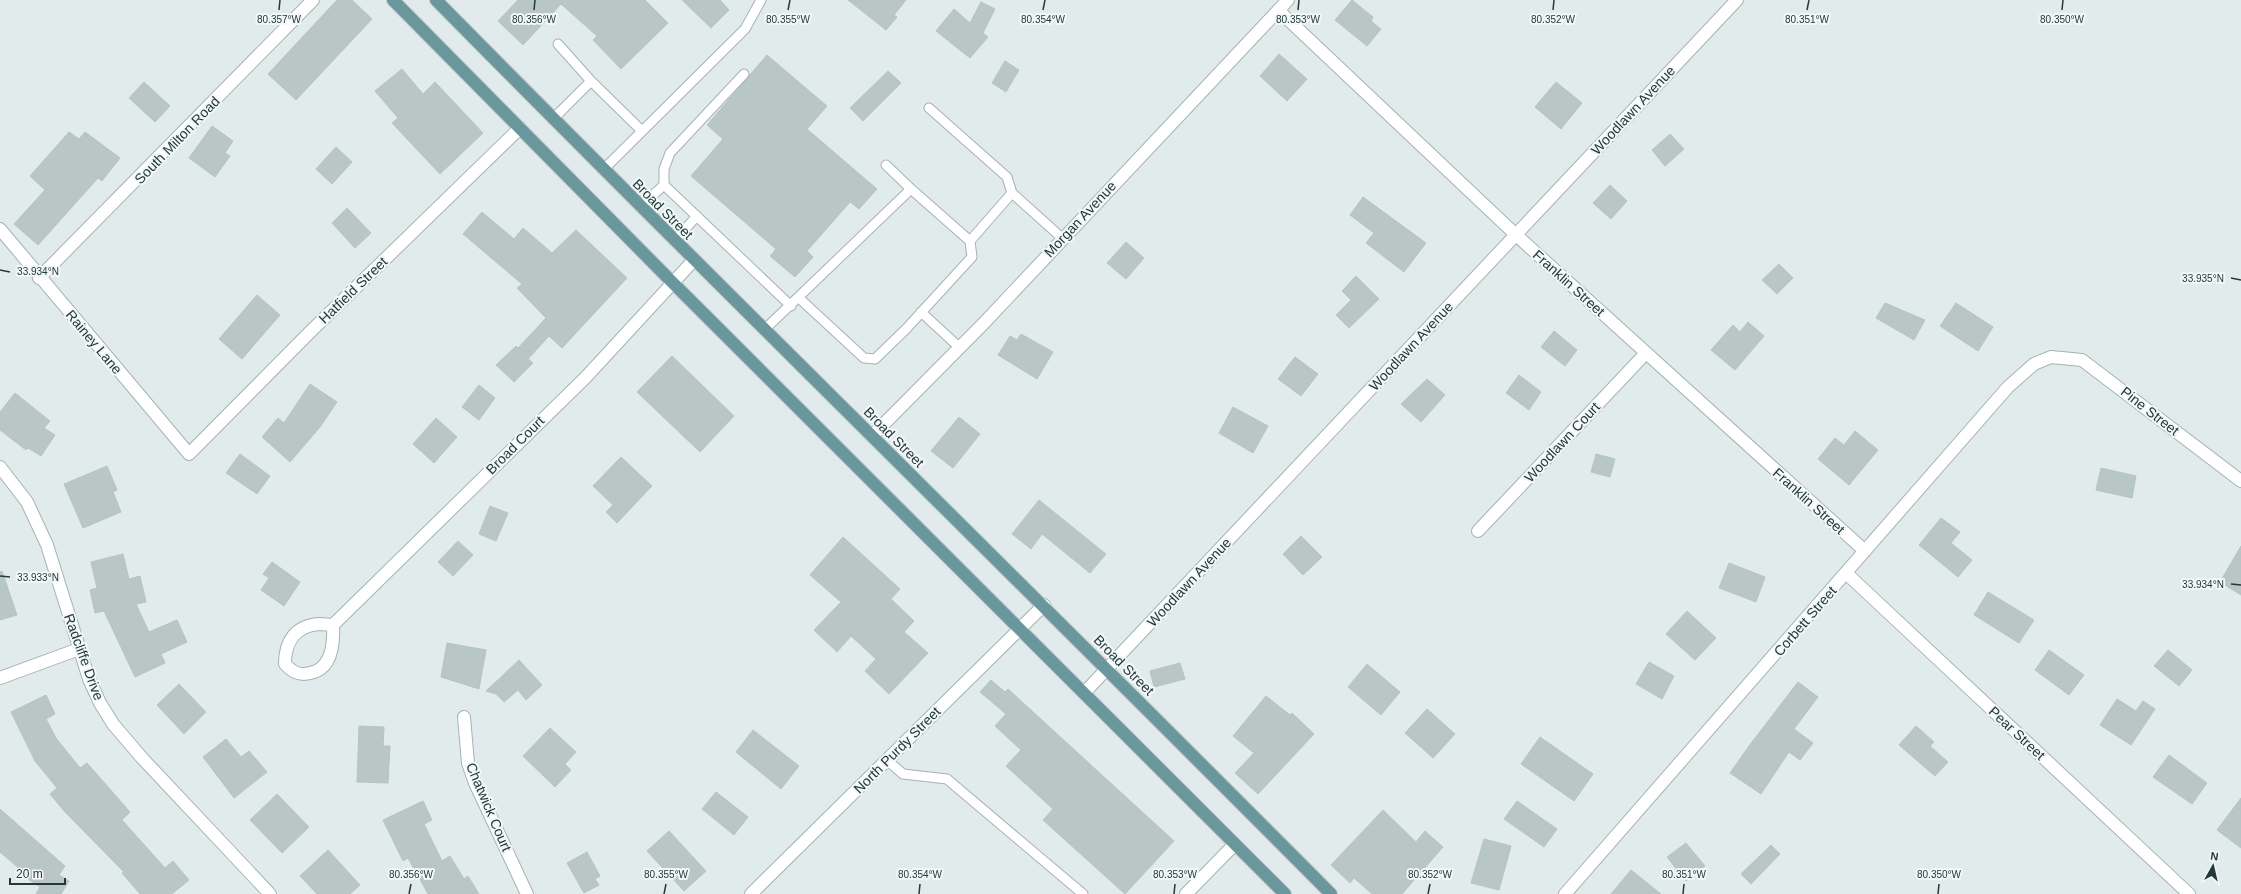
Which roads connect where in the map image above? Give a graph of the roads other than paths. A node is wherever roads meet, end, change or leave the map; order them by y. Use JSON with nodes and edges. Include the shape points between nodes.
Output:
{"nodes":[{"id":1,"x":313,"y":0,"type":"edge"},
{"id":2,"x":393,"y":0,"type":"edge"},
{"id":3,"x":436,"y":0,"type":"edge"},
{"id":4,"x":761,"y":0,"type":"edge"},
{"id":5,"x":1288,"y":0,"type":"edge"},
{"id":6,"x":1737,"y":0,"type":"edge"},
{"id":7,"x":1278,"y":10,"type":"junction"},
{"id":8,"x":558,"y":44,"type":"dead end"},
{"id":9,"x":744,"y":74,"type":"dead end"},
{"id":10,"x":591,"y":81,"type":"junction"},
{"id":11,"x":929,"y":108,"type":"dead end"},
{"id":12,"x":553,"y":119,"type":"junction"},
{"id":13,"x":520,"y":128,"type":"junction"},
{"id":14,"x":642,"y":131,"type":"junction"},
{"id":15,"x":886,"y":166,"type":"dead end"},
{"id":16,"x":603,"y":170,"type":"junction"},
{"id":17,"x":664,"y":185,"type":"junction"},
{"id":18,"x":911,"y":189,"type":"junction"},
{"id":19,"x":1012,"y":193,"type":"junction"},
{"id":20,"x":640,"y":207,"type":"junction"},
{"id":21,"x":697,"y":216,"type":"junction"},
{"id":22,"x":0,"y":229,"type":"edge"},
{"id":23,"x":1516,"y":234,"type":"junction"},
{"id":24,"x":1062,"y":238,"type":"junction"},
{"id":25,"x":674,"y":241,"type":"junction"},
{"id":26,"x":970,"y":241,"type":"junction"},
{"id":27,"x":693,"y":261,"type":"junction"},
{"id":28,"x":39,"y":278,"type":"junction"},
{"id":29,"x":673,"y":283,"type":"junction"},
{"id":30,"x":799,"y":298,"type":"junction"},
{"id":31,"x":792,"y":306,"type":"junction"},
{"id":32,"x":921,"y":312,"type":"junction"},
{"id":33,"x":764,"y":330,"type":"junction"},
{"id":34,"x":960,"y":348,"type":"junction"},
{"id":35,"x":1646,"y":353,"type":"junction"},
{"id":36,"x":2051,"y":357,"type":"joint"},
{"id":37,"x":872,"y":436,"type":"junction"},
{"id":38,"x":189,"y":454,"type":"joint"},
{"id":39,"x":0,"y":467,"type":"edge"},
{"id":40,"x":2241,"y":481,"type":"edge"},
{"id":41,"x":1478,"y":531,"type":"dead end"},
{"id":42,"x":1865,"y":551,"type":"junction"},
{"id":43,"x":1846,"y":573,"type":"junction"},
{"id":44,"x":1044,"y":605,"type":"junction"},
{"id":45,"x":333,"y":625,"type":"junction"},
{"id":46,"x":1020,"y":628,"type":"junction"},
{"id":47,"x":79,"y":649,"type":"junction"},
{"id":48,"x":1107,"y":669,"type":"junction"},
{"id":49,"x":0,"y":678,"type":"edge"},
{"id":50,"x":1085,"y":692,"type":"junction"},
{"id":51,"x":464,"y":717,"type":"dead end"},
{"id":52,"x":887,"y":760,"type":"junction"},
{"id":53,"x":1235,"y":844,"type":"junction"},
{"id":54,"x":270,"y":894,"type":"edge"},
{"id":55,"x":527,"y":894,"type":"edge"},
{"id":56,"x":751,"y":894,"type":"edge"},
{"id":57,"x":1083,"y":894,"type":"edge"},
{"id":58,"x":1186,"y":894,"type":"edge"},
{"id":59,"x":1285,"y":894,"type":"edge"},
{"id":60,"x":1331,"y":894,"type":"edge"},
{"id":61,"x":1565,"y":894,"type":"edge"},
{"id":62,"x":2188,"y":894,"type":"edge"}],
"edges":[{"from":1,"to":28,"type":"street","name":"South Milton Road"},
{"from":2,"to":13,"type":"main road"},
{"from":3,"to":12,"type":"main road","name":"Broad Street"},
{"from":4,"to":14,"type":"lane","via":[[745,29]]},
{"from":5,"to":7,"type":"street","name":"Morgan Avenue"},
{"from":6,"to":23,"type":"street","name":"Woodlawn Avenue"},
{"from":7,"to":23,"type":"street","name":"Franklin Street"},
{"from":7,"to":24,"type":"street","name":"Morgan Avenue"},
{"from":8,"to":10,"type":"lane"},
{"from":9,"to":17,"type":"lane","via":[[670,153],[664,168]]},
{"from":10,"to":12,"type":"lane"},
{"from":10,"to":14,"type":"lane"},
{"from":11,"to":19,"type":"lane","via":[[1007,177]]},
{"from":12,"to":16,"type":"main road","name":"Broad Street"},
{"from":13,"to":29,"type":"main road"},
{"from":13,"to":38,"type":"street","name":"Hatfield Street","via":[[310,332]]},
{"from":14,"to":16,"type":"lane"},
{"from":15,"to":18,"type":"lane"},
{"from":16,"to":20,"type":"main road","name":"Broad Street"},
{"from":17,"to":20,"type":"lane"},
{"from":17,"to":21,"type":"lane"},
{"from":18,"to":26,"type":"lane"},
{"from":18,"to":30,"type":"lane"},
{"from":19,"to":24,"type":"lane"},
{"from":19,"to":26,"type":"lane"},
{"from":20,"to":25,"type":"main road","name":"Broad Street"},
{"from":21,"to":25,"type":"lane"},
{"from":21,"to":31,"type":"lane"},
{"from":22,"to":28,"type":"street","name":"Rainey Lane"},
{"from":23,"to":35,"type":"street","name":"Franklin Street"},
{"from":23,"to":48,"type":"street","name":"Woodlawn Avenue"},
{"from":24,"to":34,"type":"street","name":"Morgan Avenue"},
{"from":25,"to":27,"type":"main road","name":"Broad Street"},
{"from":26,"to":32,"type":"lane","via":[[972,257]]},
{"from":27,"to":29,"type":"street","name":"Broad Court"},
{"from":27,"to":33,"type":"main road","name":"Broad Street"},
{"from":28,"to":38,"type":"street","name":"Rainey Lane"},
{"from":29,"to":45,"type":"street","name":"Broad Court","via":[[586,377]]},
{"from":29,"to":46,"type":"main road"},
{"from":30,"to":31,"type":"lane"},
{"from":30,"to":32,"type":"lane","via":[[864,358],[875,359]]},
{"from":31,"to":33,"type":"lane"},
{"from":32,"to":34,"type":"lane"},
{"from":33,"to":37,"type":"main road","name":"Broad Street"},
{"from":34,"to":37,"type":"street","name":"Morgan Avenue"},
{"from":35,"to":41,"type":"street","name":"Woodlawn Court"},
{"from":35,"to":42,"type":"street","name":"Franklin Street"},
{"from":36,"to":40,"type":"street","name":"Pine Street","via":[[2082,360],[2092,366]]},
{"from":36,"to":42,"type":"street","name":"Corbett Street","via":[[2034,364],[2008,387]]},
{"from":37,"to":44,"type":"main road","name":"Broad Street"},
{"from":39,"to":47,"type":"street","name":"Radcliffe Drive","via":[[27,502],[47,545]]},
{"from":42,"to":43,"type":"street","name":"Corbett Street"},
{"from":43,"to":61,"type":"street","name":"Corbett Street"},
{"from":43,"to":62,"type":"street","name":"Pear Street"},
{"from":44,"to":46,"type":"street","name":"North Purdy Street"},
{"from":44,"to":48,"type":"main road","name":"Broad Street"},
{"from":45,"to":45,"type":"street","via":[[308,625],[293,634],[285,656],[285,664],[291,671],[307,674],[325,666],[332,648]]},
{"from":46,"to":50,"type":"main road"},
{"from":46,"to":52,"type":"street","name":"North Purdy Street"},
{"from":47,"to":49,"type":"street"},
{"from":47,"to":54,"type":"street","name":"Radcliffe Drive","via":[[89,679],[113,724]]},
{"from":48,"to":50,"type":"street","name":"Woodlawn Avenue"},
{"from":48,"to":60,"type":"main road","name":"Broad Street"},
{"from":50,"to":53,"type":"main road"},
{"from":51,"to":55,"type":"street","name":"Chatwick Court","via":[[468,763],[475,783]]},
{"from":52,"to":56,"type":"street","name":"North Purdy Street"},
{"from":52,"to":57,"type":"lane","via":[[904,774],[947,779]]},
{"from":53,"to":58,"type":"street"},
{"from":53,"to":59,"type":"main road"}]}
